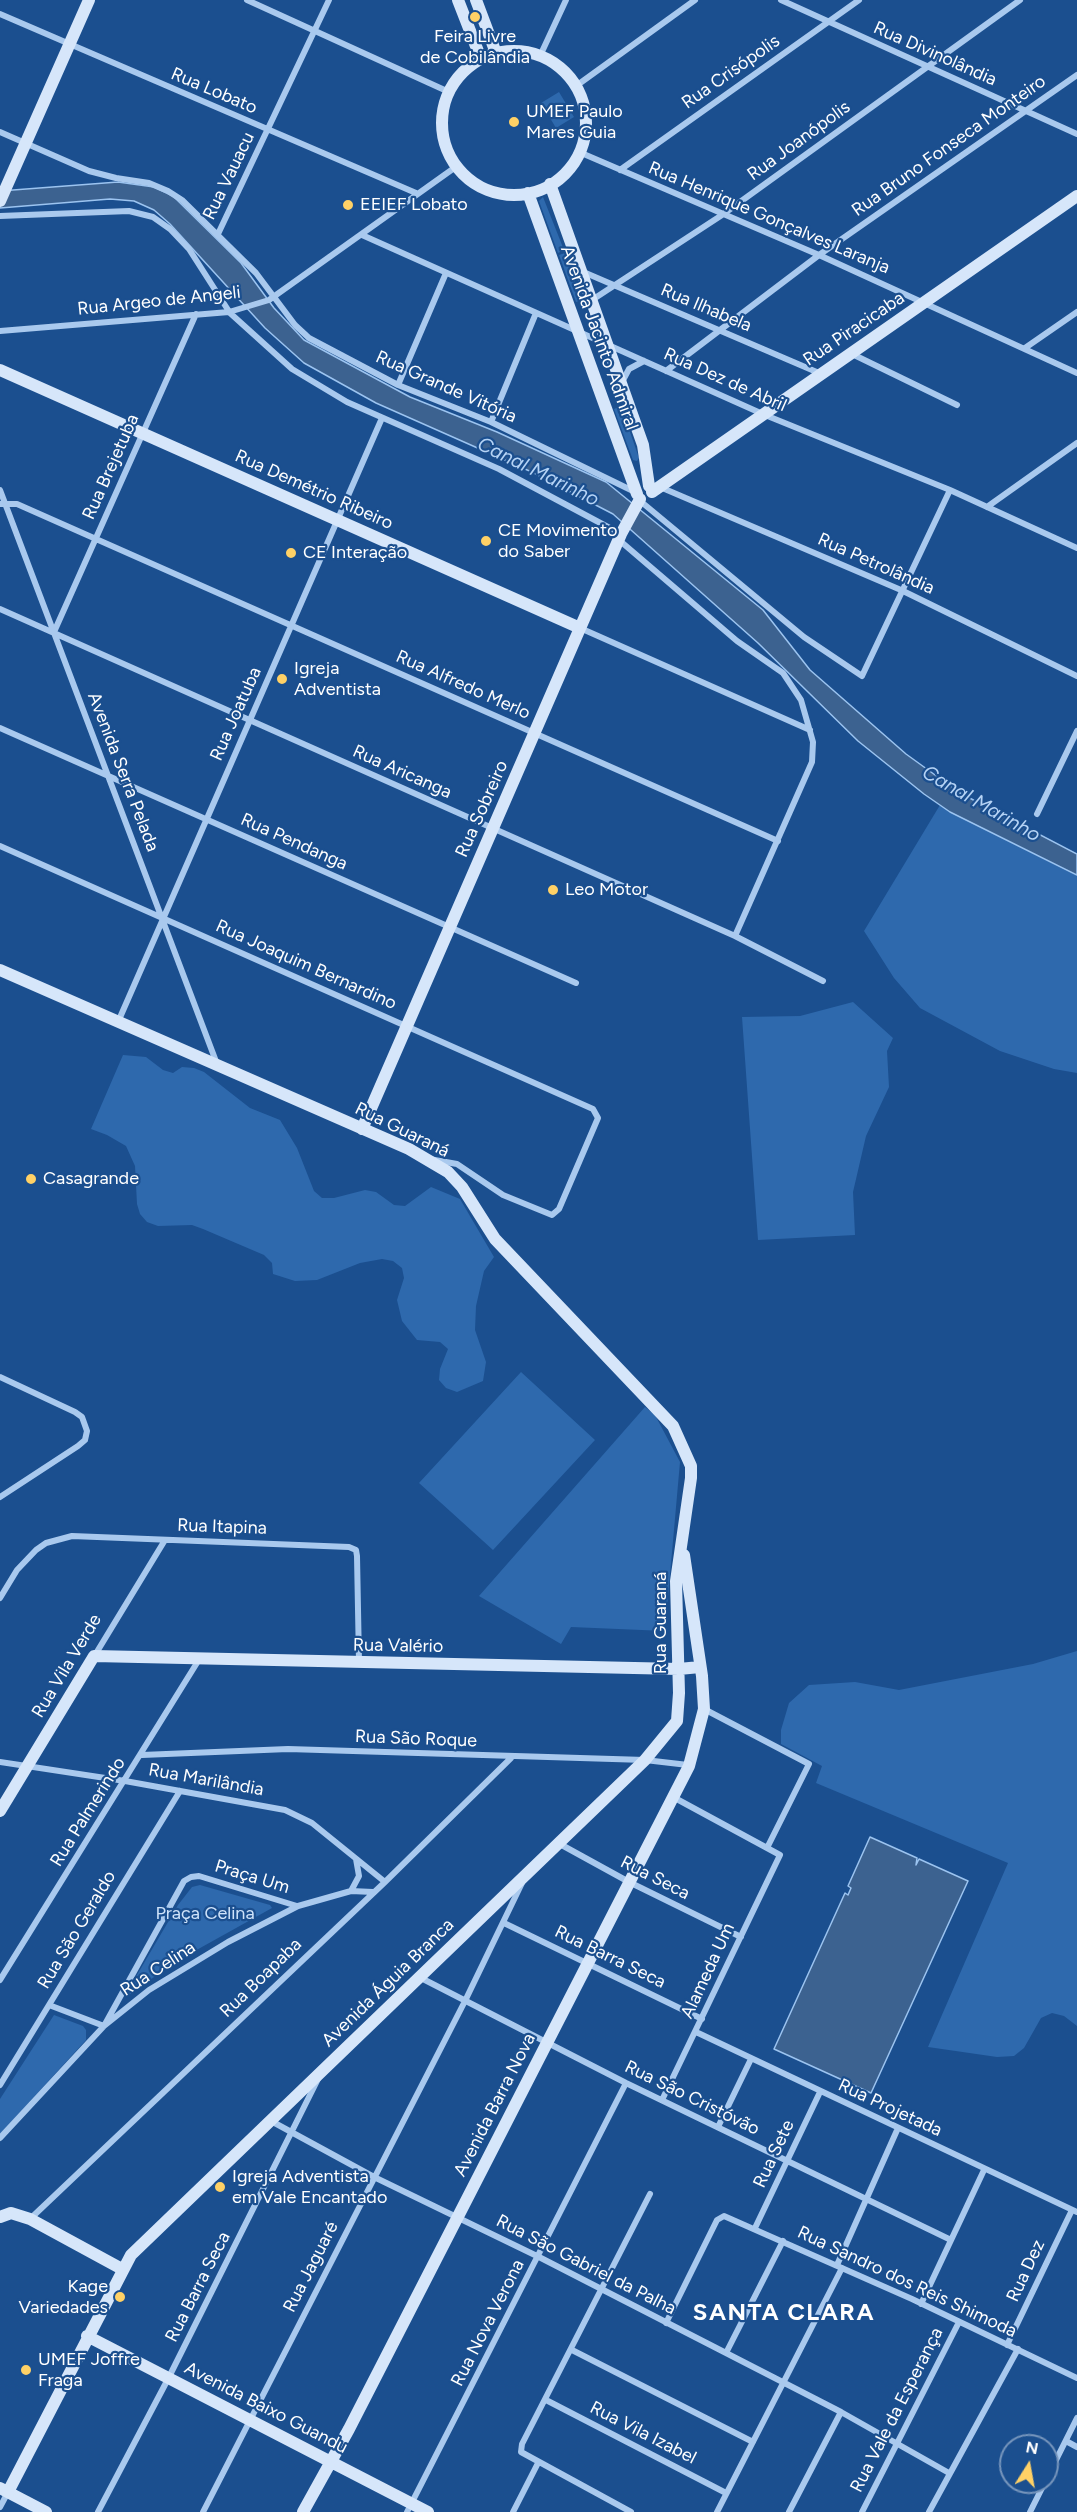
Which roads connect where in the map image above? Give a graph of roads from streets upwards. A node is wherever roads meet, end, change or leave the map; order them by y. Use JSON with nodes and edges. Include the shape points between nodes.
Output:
{"nodes":[{"id":1,"x":89,"y":0,"type":"edge"},
{"id":2,"x":247,"y":0,"type":"edge"},
{"id":3,"x":329,"y":0,"type":"edge"},
{"id":4,"x":458,"y":0,"type":"edge"},
{"id":5,"x":476,"y":0,"type":"edge"},
{"id":6,"x":566,"y":0,"type":"edge"},
{"id":7,"x":781,"y":0,"type":"edge"},
{"id":8,"x":859,"y":0,"type":"edge"},
{"id":9,"x":1020,"y":0,"type":"edge"},
{"id":10,"x":692,"y":2,"type":"edge"},
{"id":11,"x":0,"y":14,"type":"edge"},
{"id":12,"x":827,"y":22,"type":"junction"},
{"id":13,"x":315,"y":30,"type":"junction"},
{"id":14,"x":69,"y":45,"type":"junction"},
{"id":15,"x":496,"y":53,"type":"junction"},
{"id":16,"x":540,"y":56,"type":"junction"},
{"id":17,"x":481,"y":59,"type":"junction"},
{"id":18,"x":928,"y":66,"type":"junction"},
{"id":19,"x":1077,"y":75,"type":"edge"},
{"id":20,"x":576,"y":86,"type":"junction"},
{"id":21,"x":449,"y":92,"type":"junction"},
{"id":22,"x":1025,"y":111,"type":"junction"},
{"id":23,"x":268,"y":130,"type":"junction"},
{"id":24,"x":0,"y":132,"type":"edge"},
{"id":25,"x":1077,"y":134,"type":"edge"},
{"id":26,"x":26,"y":144,"type":"junction"},
{"id":27,"x":579,"y":152,"type":"junction"},
{"id":28,"x":457,"y":166,"type":"junction"},
{"id":29,"x":620,"y":170,"type":"junction"},
{"id":30,"x":550,"y":184,"type":"junction"},
{"id":31,"x":3,"y":191,"type":"edge"},
{"id":32,"x":416,"y":193,"type":"junction"},
{"id":33,"x":528,"y":193,"type":"junction"},
{"id":34,"x":1077,"y":196,"type":"edge"},
{"id":35,"x":722,"y":214,"type":"junction"},
{"id":36,"x":0,"y":216,"type":"edge"},
{"id":37,"x":218,"y":234,"type":"junction"},
{"id":38,"x":362,"y":235,"type":"junction"},
{"id":39,"x":819,"y":255,"type":"junction"},
{"id":40,"x":581,"y":271,"type":"junction"},
{"id":41,"x":446,"y":273,"type":"junction"},
{"id":42,"x":616,"y":286,"type":"junction"},
{"id":43,"x":272,"y":299,"type":"junction"},
{"id":44,"x":592,"y":301,"type":"junction"},
{"id":45,"x":925,"y":302,"type":"junction"},
{"id":46,"x":229,"y":312,"type":"junction"},
{"id":47,"x":1077,"y":312,"type":"edge"},
{"id":48,"x":536,"y":313,"type":"junction"},
{"id":49,"x":196,"y":314,"type":"junction"},
{"id":50,"x":0,"y":330,"type":"edge"},
{"id":51,"x":719,"y":330,"type":"junction"},
{"id":52,"x":578,"y":331,"type":"junction"},
{"id":53,"x":607,"y":344,"type":"junction"},
{"id":54,"x":1025,"y":348,"type":"junction"},
{"id":55,"x":850,"y":353,"type":"junction"},
{"id":56,"x":644,"y":361,"type":"junction"},
{"id":57,"x":0,"y":370,"type":"edge"},
{"id":58,"x":666,"y":371,"type":"junction"},
{"id":59,"x":819,"y":373,"type":"junction"},
{"id":60,"x":1077,"y":373,"type":"edge"},
{"id":61,"x":398,"y":385,"type":"junction"},
{"id":62,"x":622,"y":386,"type":"junction"},
{"id":63,"x":957,"y":405,"type":"dead end"},
{"id":64,"x":765,"y":415,"type":"junction"},
{"id":65,"x":382,"y":418,"type":"junction"},
{"id":66,"x":491,"y":422,"type":"junction"},
{"id":67,"x":143,"y":434,"type":"junction"},
{"id":68,"x":1077,"y":443,"type":"edge"},
{"id":69,"x":625,"y":479,"type":"junction"},
{"id":70,"x":653,"y":488,"type":"junction"},
{"id":71,"x":0,"y":490,"type":"edge"},
{"id":72,"x":950,"y":490,"type":"junction"},
{"id":73,"x":638,"y":499,"type":"junction"},
{"id":74,"x":2,"y":503,"type":"edge"},
{"id":75,"x":987,"y":507,"type":"junction"},
{"id":76,"x":337,"y":520,"type":"junction"},
{"id":77,"x":621,"y":534,"type":"junction"},
{"id":78,"x":96,"y":538,"type":"junction"},
{"id":79,"x":1077,"y":548,"type":"edge"},
{"id":80,"x":901,"y":590,"type":"junction"},
{"id":81,"x":0,"y":609,"type":"edge"},
{"id":82,"x":291,"y":625,"type":"junction"},
{"id":83,"x":580,"y":628,"type":"junction"},
{"id":84,"x":54,"y":633,"type":"junction"},
{"id":85,"x":1077,"y":676,"type":"edge"},
{"id":86,"x":250,"y":720,"type":"junction"},
{"id":87,"x":0,"y":728,"type":"edge"},
{"id":88,"x":810,"y":730,"type":"junction"},
{"id":89,"x":1077,"y":731,"type":"edge"},
{"id":90,"x":535,"y":733,"type":"junction"},
{"id":91,"x":108,"y":776,"type":"junction"},
{"id":92,"x":1037,"y":814,"type":"dead end"},
{"id":93,"x":207,"y":820,"type":"junction"},
{"id":94,"x":493,"y":829,"type":"junction"},
{"id":95,"x":777,"y":841,"type":"junction"},
{"id":96,"x":0,"y":846,"type":"edge"},
{"id":97,"x":163,"y":919,"type":"junction"},
{"id":98,"x":450,"y":927,"type":"junction"},
{"id":99,"x":735,"y":936,"type":"junction"},
{"id":100,"x":0,"y":970,"type":"edge"},
{"id":101,"x":823,"y":981,"type":"dead end"},
{"id":102,"x":576,"y":983,"type":"dead end"},
{"id":103,"x":118,"y":1022,"type":"junction"},
{"id":104,"x":407,"y":1027,"type":"junction"},
{"id":105,"x":218,"y":1066,"type":"junction"},
{"id":106,"x":362,"y":1129,"type":"junction"},
{"id":107,"x":428,"y":1159,"type":"junction"},
{"id":108,"x":0,"y":1377,"type":"edge"},
{"id":109,"x":0,"y":1497,"type":"edge"},
{"id":110,"x":684,"y":1524,"type":"junction"},
{"id":111,"x":165,"y":1540,"type":"junction"},
{"id":112,"x":0,"y":1598,"type":"edge"},
{"id":113,"x":94,"y":1656,"type":"junction"},
{"id":114,"x":200,"y":1658,"type":"junction"},
{"id":115,"x":359,"y":1663,"type":"junction"},
{"id":116,"x":700,"y":1666,"type":"junction"},
{"id":117,"x":679,"y":1669,"type":"junction"},
{"id":118,"x":704,"y":1709,"type":"junction"},
{"id":119,"x":677,"y":1721,"type":"junction"},
{"id":120,"x":699,"y":1733,"type":"junction"},
{"id":121,"x":142,"y":1755,"type":"junction"},
{"id":122,"x":511,"y":1758,"type":"junction"},
{"id":123,"x":645,"y":1760,"type":"junction"},
{"id":124,"x":0,"y":1762,"type":"edge"},
{"id":125,"x":689,"y":1766,"type":"junction"},
{"id":126,"x":26,"y":1768,"type":"junction"},
{"id":127,"x":125,"y":1781,"type":"junction"},
{"id":128,"x":180,"y":1791,"type":"junction"},
{"id":129,"x":673,"y":1797,"type":"junction"},
{"id":130,"x":0,"y":1811,"type":"edge"},
{"id":131,"x":558,"y":1843,"type":"junction"},
{"id":132,"x":767,"y":1848,"type":"junction"},
{"id":133,"x":356,"y":1858,"type":"junction"},
{"id":134,"x":526,"y":1874,"type":"junction"},
{"id":135,"x":385,"y":1882,"type":"junction"},
{"id":136,"x":628,"y":1882,"type":"junction"},
{"id":137,"x":351,"y":1891,"type":"junction"},
{"id":138,"x":373,"y":1892,"type":"junction"},
{"id":139,"x":297,"y":1906,"type":"junction"},
{"id":140,"x":504,"y":1923,"type":"junction"},
{"id":141,"x":741,"y":1936,"type":"junction"},
{"id":142,"x":588,"y":1962,"type":"junction"},
{"id":143,"x":421,"y":1978,"type":"junction"},
{"id":144,"x":0,"y":1980,"type":"edge"},
{"id":145,"x":465,"y":2001,"type":"junction"},
{"id":146,"x":50,"y":2006,"type":"junction"},
{"id":147,"x":702,"y":2019,"type":"junction"},
{"id":148,"x":105,"y":2026,"type":"junction"},
{"id":149,"x":696,"y":2032,"type":"junction"},
{"id":150,"x":547,"y":2043,"type":"junction"},
{"id":151,"x":752,"y":2059,"type":"junction"},
{"id":152,"x":320,"y":2074,"type":"junction"},
{"id":153,"x":626,"y":2084,"type":"junction"},
{"id":154,"x":0,"y":2085,"type":"edge"},
{"id":155,"x":820,"y":2092,"type":"junction"},
{"id":156,"x":662,"y":2100,"type":"junction"},
{"id":157,"x":270,"y":2121,"type":"junction"},
{"id":158,"x":718,"y":2127,"type":"junction"},
{"id":159,"x":898,"y":2128,"type":"junction"},
{"id":160,"x":293,"y":2134,"type":"junction"},
{"id":161,"x":0,"y":2138,"type":"edge"},
{"id":162,"x":786,"y":2161,"type":"junction"},
{"id":163,"x":984,"y":2169,"type":"junction"},
{"id":164,"x":374,"y":2177,"type":"junction"},
{"id":165,"x":650,"y":2194,"type":"dead end"},
{"id":166,"x":866,"y":2200,"type":"junction"},
{"id":167,"x":1074,"y":2211,"type":"edge"},
{"id":168,"x":4,"y":2212,"type":"edge"},
{"id":169,"x":457,"y":2217,"type":"junction"},
{"id":170,"x":30,"y":2219,"type":"junction"},
{"id":171,"x":755,"y":2228,"type":"junction"},
{"id":172,"x":951,"y":2240,"type":"junction"},
{"id":173,"x":783,"y":2241,"type":"junction"},
{"id":174,"x":539,"y":2257,"type":"junction"},
{"id":175,"x":839,"y":2266,"type":"junction"},
{"id":176,"x":122,"y":2269,"type":"junction"},
{"id":177,"x":603,"y":2290,"type":"junction"},
{"id":178,"x":921,"y":2304,"type":"junction"},
{"id":179,"x":959,"y":2322,"type":"junction"},
{"id":180,"x":666,"y":2323,"type":"junction"},
{"id":181,"x":87,"y":2336,"type":"junction"},
{"id":182,"x":1007,"y":2345,"type":"junction"},
{"id":183,"x":1018,"y":2349,"type":"junction"},
{"id":184,"x":572,"y":2350,"type":"junction"},
{"id":185,"x":726,"y":2353,"type":"junction"},
{"id":186,"x":1077,"y":2378,"type":"edge"},
{"id":187,"x":168,"y":2379,"type":"junction"},
{"id":188,"x":782,"y":2382,"type":"junction"},
{"id":189,"x":546,"y":2400,"type":"junction"},
{"id":190,"x":841,"y":2412,"type":"junction"},
{"id":191,"x":1077,"y":2418,"type":"edge"},
{"id":192,"x":250,"y":2422,"type":"junction"},
{"id":193,"x":1066,"y":2441,"type":"junction"},
{"id":194,"x":753,"y":2442,"type":"junction"},
{"id":195,"x":899,"y":2444,"type":"junction"},
{"id":196,"x":1077,"y":2447,"type":"edge"},
{"id":197,"x":1059,"y":2455,"type":"edge"},
{"id":198,"x":331,"y":2463,"type":"junction"},
{"id":199,"x":538,"y":2463,"type":"junction"},
{"id":200,"x":949,"y":2473,"type":"junction"},
{"id":201,"x":4,"y":2490,"type":"edge"},
{"id":202,"x":726,"y":2493,"type":"junction"},
{"id":203,"x":1039,"y":2494,"type":"edge"},
{"id":204,"x":0,"y":2507,"type":"edge"},
{"id":205,"x":410,"y":2508,"type":"edge"},
{"id":206,"x":617,"y":2509,"type":"edge"},
{"id":207,"x":46,"y":2512,"type":"edge"},
{"id":208,"x":98,"y":2512,"type":"edge"},
{"id":209,"x":203,"y":2512,"type":"edge"},
{"id":210,"x":303,"y":2512,"type":"edge"},
{"id":211,"x":428,"y":2512,"type":"edge"},
{"id":212,"x":513,"y":2512,"type":"edge"},
{"id":213,"x":631,"y":2512,"type":"edge"},
{"id":214,"x":717,"y":2512,"type":"edge"},
{"id":215,"x":789,"y":2512,"type":"edge"},
{"id":216,"x":862,"y":2512,"type":"edge"},
{"id":217,"x":929,"y":2512,"type":"edge"},
{"id":218,"x":1030,"y":2512,"type":"edge"}],
"edges":[{"from":1,"to":14,"type":"street"},
{"from":2,"to":13,"type":"street"},
{"from":3,"to":13,"type":"street","name":"Rua Vauacu"},
{"from":4,"to":17,"type":"street"},
{"from":5,"to":15,"type":"street"},
{"from":6,"to":16,"type":"street"},
{"from":7,"to":12,"type":"street","name":"Rua Divinolândia"},
{"from":8,"to":12,"type":"street","name":"Rua Crisópolis"},
{"from":9,"to":18,"type":"street","name":"Rua Joanópolis"},
{"from":10,"to":20,"type":"street"},
{"from":11,"to":14,"type":"street","name":"Rua Lobato"},
{"from":12,"to":18,"type":"street","name":"Rua Divinolândia"},
{"from":12,"to":29,"type":"street","name":"Rua Crisópolis"},
{"from":13,"to":21,"type":"street"},
{"from":13,"to":23,"type":"street","name":"Rua Vauacu"},
{"from":14,"to":23,"type":"street","name":"Rua Lobato"},
{"from":14,"to":26,"type":"street"},
{"from":15,"to":16,"type":"street","via":[[518,51]]},
{"from":15,"to":17,"type":"street"},
{"from":16,"to":20,"type":"street","via":[[560,68]]},
{"from":17,"to":21,"type":"street","via":[[462,73]]},
{"from":18,"to":22,"type":"street","name":"Rua Divinolândia"},
{"from":18,"to":35,"type":"street","name":"Rua Joanópolis"},
{"from":19,"to":22,"type":"street","name":"Rua Bruno Fonseca Monteiro"},
{"from":20,"to":27,"type":"street","via":[[586,124]]},
{"from":21,"to":28,"type":"street","via":[[442,130]]},
{"from":22,"to":25,"type":"street","name":"Rua Divinolândia"},
{"from":22,"to":39,"type":"street","name":"Rua Bruno Fonseca Monteiro"},
{"from":23,"to":32,"type":"street","name":"Rua Lobato"},
{"from":23,"to":37,"type":"street","name":"Rua Vauacu"},
{"from":24,"to":26,"type":"street","name":"Rua Grande Vitória"},
{"from":26,"to":31,"type":"street"},
{"from":26,"to":37,"type":"street","name":"Rua Grande Vitória","via":[[102,176],[168,190]]},
{"from":27,"to":29,"type":"street","name":"Rua Henrique Gonçalves Laranja"},
{"from":27,"to":30,"type":"street","via":[[567,171]]},
{"from":28,"to":32,"type":"street","name":"Rua Argeo de Angeli"},
{"from":28,"to":33,"type":"street","via":[[483,188],[505,194]]},
{"from":29,"to":35,"type":"street","name":"Rua Henrique Gonçalves Laranja"},
{"from":30,"to":33,"type":"street"},
{"from":30,"to":40,"type":"street","name":"Avenida Jacinto Admiral"},
{"from":32,"to":38,"type":"street","name":"Rua Argeo de Angeli"},
{"from":33,"to":52,"type":"street","name":"Avenida Jacinto Admiral"},
{"from":34,"to":45,"type":"street","name":"Rua Piracicaba"},
{"from":35,"to":39,"type":"street","name":"Rua Henrique Gonçalves Laranja"},
{"from":35,"to":42,"type":"street","name":"Rua Joanópolis"},
{"from":36,"to":46,"type":"street","via":[[129,211],[153,217],[189,249]]},
{"from":37,"to":43,"type":"street","name":"Rua Grande Vitória","via":[[256,273]]},
{"from":38,"to":41,"type":"street","name":"Rua Dez de Abril"},
{"from":38,"to":43,"type":"street","name":"Rua Argeo de Angeli"},
{"from":39,"to":45,"type":"street","name":"Rua Henrique Gonçalves Laranja"},
{"from":39,"to":51,"type":"street","name":"Rua Bruno Fonseca Monteiro"},
{"from":40,"to":42,"type":"street","name":"Rua Ilhabela"},
{"from":40,"to":44,"type":"street","name":"Avenida Jacinto Admiral"},
{"from":41,"to":48,"type":"street","name":"Rua Dez de Abril"},
{"from":41,"to":61,"type":"street"},
{"from":42,"to":44,"type":"street","name":"Rua Joanópolis"},
{"from":42,"to":51,"type":"street","name":"Rua Ilhabela"},
{"from":43,"to":46,"type":"street","name":"Rua Argeo de Angeli"},
{"from":43,"to":61,"type":"street","name":"Rua Grande Vitória","via":[[309,338]]},
{"from":44,"to":53,"type":"street","name":"Avenida Jacinto Admiral"},
{"from":45,"to":54,"type":"street","name":"Rua Henrique Gonçalves Laranja"},
{"from":45,"to":55,"type":"street","name":"Rua Piracicaba"},
{"from":46,"to":49,"type":"street","name":"Rua Argeo de Angeli"},
{"from":46,"to":65,"type":"street","via":[[292,369],[346,402]]},
{"from":47,"to":54,"type":"street"},
{"from":48,"to":52,"type":"street","name":"Rua Dez de Abril"},
{"from":48,"to":66,"type":"street"},
{"from":49,"to":50,"type":"street","name":"Rua Argeo de Angeli"},
{"from":49,"to":67,"type":"street","name":"Rua Brejetuba"},
{"from":51,"to":58,"type":"street","name":"Rua Bruno Fonseca Monteiro"},
{"from":51,"to":59,"type":"street","name":"Rua Ilhabela"},
{"from":52,"to":53,"type":"street","name":"Rua Dez de Abril"},
{"from":52,"to":69,"type":"street","name":"Avenida Jacinto Admiral"},
{"from":53,"to":56,"type":"street","name":"Rua Dez de Abril"},
{"from":53,"to":62,"type":"street","name":"Avenida Jacinto Admiral"},
{"from":54,"to":60,"type":"street","name":"Rua Henrique Gonçalves Laranja"},
{"from":55,"to":59,"type":"street","name":"Rua Piracicaba"},
{"from":55,"to":63,"type":"street"},
{"from":56,"to":58,"type":"street","name":"Rua Dez de Abril"},
{"from":56,"to":62,"type":"street","via":[[629,369]]},
{"from":57,"to":67,"type":"street","name":"Rua Demétrio Ribeiro"},
{"from":58,"to":64,"type":"street","name":"Rua Dez de Abril"},
{"from":59,"to":64,"type":"street","name":"Rua Piracicaba"},
{"from":61,"to":66,"type":"street","name":"Rua Grande Vitória"},
{"from":62,"to":70,"type":"street","name":"Avenida Jacinto Admiral"},
{"from":64,"to":70,"type":"street","name":"Rua Piracicaba"},
{"from":64,"to":72,"type":"street","name":"Rua Dez de Abril"},
{"from":65,"to":76,"type":"street","name":"Rua Joatuba"},
{"from":65,"to":77,"type":"street","via":[[499,469]]},
{"from":66,"to":69,"type":"street","name":"Rua Grande Vitória"},
{"from":67,"to":76,"type":"street","name":"Rua Demétrio Ribeiro"},
{"from":67,"to":78,"type":"street","name":"Rua Brejetuba"},
{"from":68,"to":75,"type":"street"},
{"from":69,"to":73,"type":"street","name":"Avenida Jacinto Admiral"},
{"from":70,"to":73,"type":"street","name":"Rua Piracicaba","via":[[641,485]]},
{"from":70,"to":80,"type":"street","name":"Rua Petrolândia"},
{"from":71,"to":74,"type":"street","name":"Avenida Serra Pelada"},
{"from":72,"to":75,"type":"street","name":"Rua Dez de Abril"},
{"from":72,"to":80,"type":"street"},
{"from":73,"to":77,"type":"street","name":"Rua Sobreiro"},
{"from":73,"to":80,"type":"street","via":[[804,637],[862,675]]},
{"from":74,"to":78,"type":"street","name":"Rua Alfredo Merlo","via":[[17,504]]},
{"from":74,"to":84,"type":"street","name":"Avenida Serra Pelada"},
{"from":75,"to":79,"type":"street","name":"Rua Dez de Abril"},
{"from":76,"to":82,"type":"street","name":"Rua Joatuba"},
{"from":76,"to":83,"type":"street","name":"Rua Demétrio Ribeiro"},
{"from":77,"to":83,"type":"street","name":"Rua Sobreiro"},
{"from":77,"to":88,"type":"street","via":[[738,641],[783,673],[798,693]]},
{"from":78,"to":82,"type":"street","name":"Rua Alfredo Merlo"},
{"from":78,"to":84,"type":"street","name":"Rua Brejetuba"},
{"from":80,"to":85,"type":"street","name":"Rua Petrolândia"},
{"from":81,"to":84,"type":"street","name":"Rua Aricanga"},
{"from":82,"to":86,"type":"street","name":"Rua Joatuba"},
{"from":82,"to":90,"type":"street","name":"Rua Alfredo Merlo"},
{"from":83,"to":88,"type":"street","name":"Rua Demétrio Ribeiro"},
{"from":83,"to":90,"type":"street","name":"Rua Sobreiro"},
{"from":84,"to":86,"type":"street","name":"Rua Aricanga"},
{"from":84,"to":91,"type":"street","name":"Avenida Serra Pelada"},
{"from":86,"to":93,"type":"street","name":"Rua Joatuba"},
{"from":86,"to":94,"type":"street","name":"Rua Aricanga"},
{"from":87,"to":91,"type":"street","name":"Rua Pendanga"},
{"from":88,"to":95,"type":"street","via":[[814,758]]},
{"from":89,"to":92,"type":"street"},
{"from":90,"to":94,"type":"street","name":"Rua Sobreiro"},
{"from":90,"to":95,"type":"street","name":"Rua Alfredo Merlo"},
{"from":91,"to":93,"type":"street","name":"Rua Pendanga"},
{"from":91,"to":97,"type":"street","name":"Avenida Serra Pelada"},
{"from":93,"to":97,"type":"street","name":"Rua Joatuba"},
{"from":93,"to":98,"type":"street","name":"Rua Pendanga"},
{"from":94,"to":98,"type":"street","name":"Rua Sobreiro"},
{"from":94,"to":99,"type":"street","name":"Rua Aricanga"},
{"from":95,"to":99,"type":"street"},
{"from":96,"to":97,"type":"street","name":"Rua Joaquim Bernardino"},
{"from":97,"to":103,"type":"street","name":"Rua Joatuba"},
{"from":97,"to":104,"type":"street","name":"Rua Joaquim Bernardino"},
{"from":97,"to":105,"type":"street","name":"Avenida Serra Pelada"},
{"from":98,"to":102,"type":"street","name":"Rua Pendanga"},
{"from":98,"to":104,"type":"street","name":"Rua Sobreiro"},
{"from":99,"to":101,"type":"street","name":"Rua Aricanga"},
{"from":100,"to":103,"type":"street","name":"Rua Guaraná"},
{"from":103,"to":105,"type":"street","name":"Rua Guaraná"},
{"from":104,"to":106,"type":"street","name":"Rua Sobreiro"},
{"from":104,"to":107,"type":"street","name":"Rua Joaquim Bernardino","via":[[597,1114],[598,1121],[559,1209],[552,1215],[513,1201],[457,1164]]},
{"from":105,"to":106,"type":"street","name":"Rua Guaraná"},
{"from":106,"to":107,"type":"street","name":"Rua Guaraná"},
{"from":107,"to":110,"type":"street","name":"Rua Guaraná","via":[[456,1180],[495,1239],[673,1426],[691,1466]]},
{"from":108,"to":109,"type":"street","via":[[75,1412],[82,1417],[87,1431],[78,1446]]},
{"from":110,"to":116,"type":"street","name":"Rua Guaraná","via":[[685,1567]]},
{"from":110,"to":117,"type":"street","name":"Rua Guaraná","via":[[676,1581]]},
{"from":111,"to":112,"type":"street","name":"Rua Itapina","via":[[58,1538],[26,1559]]},
{"from":111,"to":113,"type":"street","name":"Rua Vila Verde"},
{"from":111,"to":115,"type":"street","name":"Rua Itapina","via":[[356,1550]]},
{"from":113,"to":114,"type":"street","name":"Rua Valério"},
{"from":113,"to":126,"type":"street","name":"Rua Vila Verde"},
{"from":114,"to":115,"type":"street","name":"Rua Valério"},
{"from":114,"to":121,"type":"street","name":"Rua Palmerindo"},
{"from":115,"to":117,"type":"street","name":"Rua Valério"},
{"from":116,"to":117,"type":"street","name":"Rua Valério"},
{"from":116,"to":118,"type":"street","name":"Rua Guaraná"},
{"from":117,"to":119,"type":"street","name":"Rua Guaraná"},
{"from":118,"to":120,"type":"street","name":"Avenida Barra Nova"},
{"from":118,"to":132,"type":"street","via":[[809,1764]]},
{"from":119,"to":120,"type":"street","via":[[692,1725]]},
{"from":119,"to":123,"type":"street","name":"Avenida Águia Branca"},
{"from":120,"to":125,"type":"street","name":"Avenida Barra Nova"},
{"from":121,"to":122,"type":"street","name":"Rua São Roque","via":[[288,1749]]},
{"from":121,"to":127,"type":"street","name":"Rua Palmerindo"},
{"from":122,"to":123,"type":"street","name":"Rua São Roque"},
{"from":122,"to":135,"type":"street","name":"Rua Boapaba"},
{"from":123,"to":125,"type":"street","name":"Rua São Roque"},
{"from":123,"to":131,"type":"street","name":"Avenida Águia Branca"},
{"from":124,"to":126,"type":"street","name":"Rua Marilândia"},
{"from":125,"to":129,"type":"street","name":"Avenida Barra Nova"},
{"from":126,"to":127,"type":"street","name":"Rua Marilândia"},
{"from":126,"to":130,"type":"street","name":"Rua Vila Verde"},
{"from":127,"to":128,"type":"street","name":"Rua Marilândia"},
{"from":127,"to":144,"type":"street","name":"Rua Palmerindo"},
{"from":128,"to":133,"type":"street","name":"Rua Marilândia","via":[[285,1810],[312,1823]]},
{"from":128,"to":146,"type":"street","name":"Rua São Geraldo"},
{"from":129,"to":132,"type":"street"},
{"from":129,"to":136,"type":"street","name":"Avenida Barra Nova"},
{"from":131,"to":134,"type":"street","name":"Avenida Águia Branca"},
{"from":131,"to":136,"type":"street","name":"Rua Seca"},
{"from":132,"to":141,"type":"street","name":"Alameda Um","via":[[780,1855]]},
{"from":133,"to":135,"type":"street","name":"Rua Marilândia"},
{"from":133,"to":137,"type":"street","via":[[358,1876]]},
{"from":134,"to":140,"type":"street","name":"Rua Jaguaré"},
{"from":134,"to":143,"type":"street","name":"Avenida Águia Branca"},
{"from":135,"to":138,"type":"street","name":"Rua Boapaba"},
{"from":136,"to":141,"type":"street","name":"Rua Seca"},
{"from":136,"to":142,"type":"street","name":"Avenida Barra Nova"},
{"from":137,"to":138,"type":"street","name":"Rua Celina"},
{"from":137,"to":139,"type":"street","name":"Rua Celina"},
{"from":138,"to":170,"type":"street","name":"Rua Boapaba"},
{"from":139,"to":148,"type":"street","name":"Rua Celina","via":[[149,1990]]},
{"from":139,"to":148,"type":"street","name":"Praça Um","via":[[199,1876],[184,1881]]},
{"from":140,"to":142,"type":"street","name":"Rua Barra Seca"},
{"from":140,"to":145,"type":"street","name":"Rua Jaguaré"},
{"from":141,"to":147,"type":"street","name":"Alameda Um"},
{"from":142,"to":147,"type":"street","name":"Rua Barra Seca"},
{"from":142,"to":150,"type":"street","name":"Avenida Barra Nova"},
{"from":143,"to":145,"type":"street","name":"Rua São Cristóvão"},
{"from":143,"to":152,"type":"street","name":"Avenida Águia Branca"},
{"from":145,"to":150,"type":"street","name":"Rua São Cristóvão"},
{"from":145,"to":164,"type":"street","name":"Rua Jaguaré"},
{"from":146,"to":148,"type":"street"},
{"from":146,"to":154,"type":"street","name":"Rua São Geraldo"},
{"from":147,"to":149,"type":"street","name":"Alameda Um"},
{"from":148,"to":161,"type":"street","name":"Rua Celina"},
{"from":149,"to":151,"type":"street","name":"Rua Projetada"},
{"from":149,"to":156,"type":"street","name":"Alameda Um"},
{"from":150,"to":153,"type":"street","name":"Rua São Cristóvão"},
{"from":150,"to":169,"type":"street","name":"Avenida Barra Nova"},
{"from":151,"to":155,"type":"street","name":"Rua Projetada"},
{"from":151,"to":158,"type":"street"},
{"from":152,"to":157,"type":"street","name":"Avenida Águia Branca"},
{"from":152,"to":160,"type":"street","name":"Rua Barra Seca"},
{"from":153,"to":156,"type":"street","name":"Rua São Cristóvão"},
{"from":153,"to":174,"type":"street","name":"Rua Nova Verona"},
{"from":155,"to":159,"type":"street","name":"Rua Projetada"},
{"from":155,"to":162,"type":"street","name":"Rua Sete"},
{"from":156,"to":158,"type":"street","name":"Rua São Cristóvão"},
{"from":157,"to":160,"type":"street","name":"Rua São Gabriel da Palha"},
{"from":157,"to":176,"type":"street","name":"Avenida Águia Branca","via":[[131,2255]]},
{"from":158,"to":162,"type":"street","name":"Rua São Cristóvão"},
{"from":159,"to":163,"type":"street","name":"Rua Projetada"},
{"from":159,"to":166,"type":"street"},
{"from":160,"to":164,"type":"street","name":"Rua São Gabriel da Palha"},
{"from":160,"to":187,"type":"street","name":"Rua Barra Seca"},
{"from":162,"to":166,"type":"street","name":"Rua São Cristóvão"},
{"from":162,"to":171,"type":"street","name":"Rua Sete"},
{"from":163,"to":167,"type":"street","name":"Rua Projetada"},
{"from":163,"to":172,"type":"street"},
{"from":164,"to":169,"type":"street","name":"Rua São Gabriel da Palha"},
{"from":164,"to":192,"type":"street","name":"Rua Jaguaré"},
{"from":165,"to":177,"type":"street"},
{"from":166,"to":172,"type":"street","name":"Rua São Cristóvão"},
{"from":166,"to":175,"type":"street"},
{"from":167,"to":182,"type":"street","name":"Rua Dez"},
{"from":168,"to":170,"type":"street"},
{"from":169,"to":174,"type":"street","name":"Rua São Gabriel da Palha"},
{"from":169,"to":198,"type":"street","name":"Avenida Barra Nova"},
{"from":170,"to":176,"type":"street"},
{"from":171,"to":173,"type":"street","name":"Rua Sandro dos Reis Shimoda"},
{"from":171,"to":180,"type":"street","name":"Rua Sandro dos Reis Shimoda","via":[[724,2216],[717,2220]]},
{"from":172,"to":178,"type":"street"},
{"from":173,"to":175,"type":"street","name":"Rua Sandro dos Reis Shimoda"},
{"from":173,"to":185,"type":"street"},
{"from":174,"to":177,"type":"street","name":"Rua São Gabriel da Palha"},
{"from":174,"to":205,"type":"street","name":"Rua Nova Verona"},
{"from":175,"to":178,"type":"street","name":"Rua Sandro dos Reis Shimoda"},
{"from":175,"to":188,"type":"street"},
{"from":176,"to":181,"type":"street","name":"Avenida Águia Branca"},
{"from":177,"to":180,"type":"street","name":"Rua São Gabriel da Palha"},
{"from":177,"to":184,"type":"street"},
{"from":178,"to":179,"type":"street","name":"Rua Sandro dos Reis Shimoda"},
{"from":179,"to":182,"type":"street","name":"Rua Sandro dos Reis Shimoda"},
{"from":179,"to":195,"type":"street","name":"Rua Vale da Esperança"},
{"from":180,"to":185,"type":"street","name":"Rua São Gabriel da Palha"},
{"from":181,"to":187,"type":"street","name":"Avenida Baixo Guandu"},
{"from":181,"to":201,"type":"street","name":"Avenida Águia Branca"},
{"from":182,"to":183,"type":"street","name":"Rua Sandro dos Reis Shimoda"},
{"from":183,"to":186,"type":"street","name":"Rua Sandro dos Reis Shimoda"},
{"from":183,"to":200,"type":"street"},
{"from":184,"to":189,"type":"street"},
{"from":184,"to":194,"type":"street"},
{"from":185,"to":188,"type":"street","name":"Rua São Gabriel da Palha"},
{"from":187,"to":192,"type":"street","name":"Avenida Baixo Guandu"},
{"from":187,"to":208,"type":"street","name":"Rua Barra Seca"},
{"from":188,"to":190,"type":"street","name":"Rua São Gabriel da Palha"},
{"from":188,"to":194,"type":"street"},
{"from":189,"to":199,"type":"street","via":[[522,2444],[521,2452]]},
{"from":189,"to":202,"type":"street","name":"Rua Vila Izabel"},
{"from":190,"to":195,"type":"street","name":"Rua São Gabriel da Palha"},
{"from":190,"to":215,"type":"street"},
{"from":191,"to":193,"type":"street"},
{"from":192,"to":198,"type":"street","name":"Avenida Baixo Guandu"},
{"from":192,"to":209,"type":"street","name":"Rua Jaguaré"},
{"from":193,"to":196,"type":"street"},
{"from":193,"to":197,"type":"street"},
{"from":194,"to":202,"type":"street"},
{"from":195,"to":200,"type":"street","name":"Rua São Gabriel da Palha"},
{"from":195,"to":216,"type":"street","name":"Rua Vale da Esperança"},
{"from":198,"to":205,"type":"street","name":"Avenida Baixo Guandu"},
{"from":198,"to":210,"type":"street","name":"Avenida Barra Nova"},
{"from":199,"to":206,"type":"street"},
{"from":199,"to":212,"type":"street"},
{"from":200,"to":217,"type":"street"},
{"from":201,"to":204,"type":"street"},
{"from":201,"to":207,"type":"street"},
{"from":202,"to":214,"type":"street"},
{"from":203,"to":218,"type":"street"},
{"from":205,"to":211,"type":"street","name":"Avenida Baixo Guandu"},
{"from":206,"to":213,"type":"street"}]}
